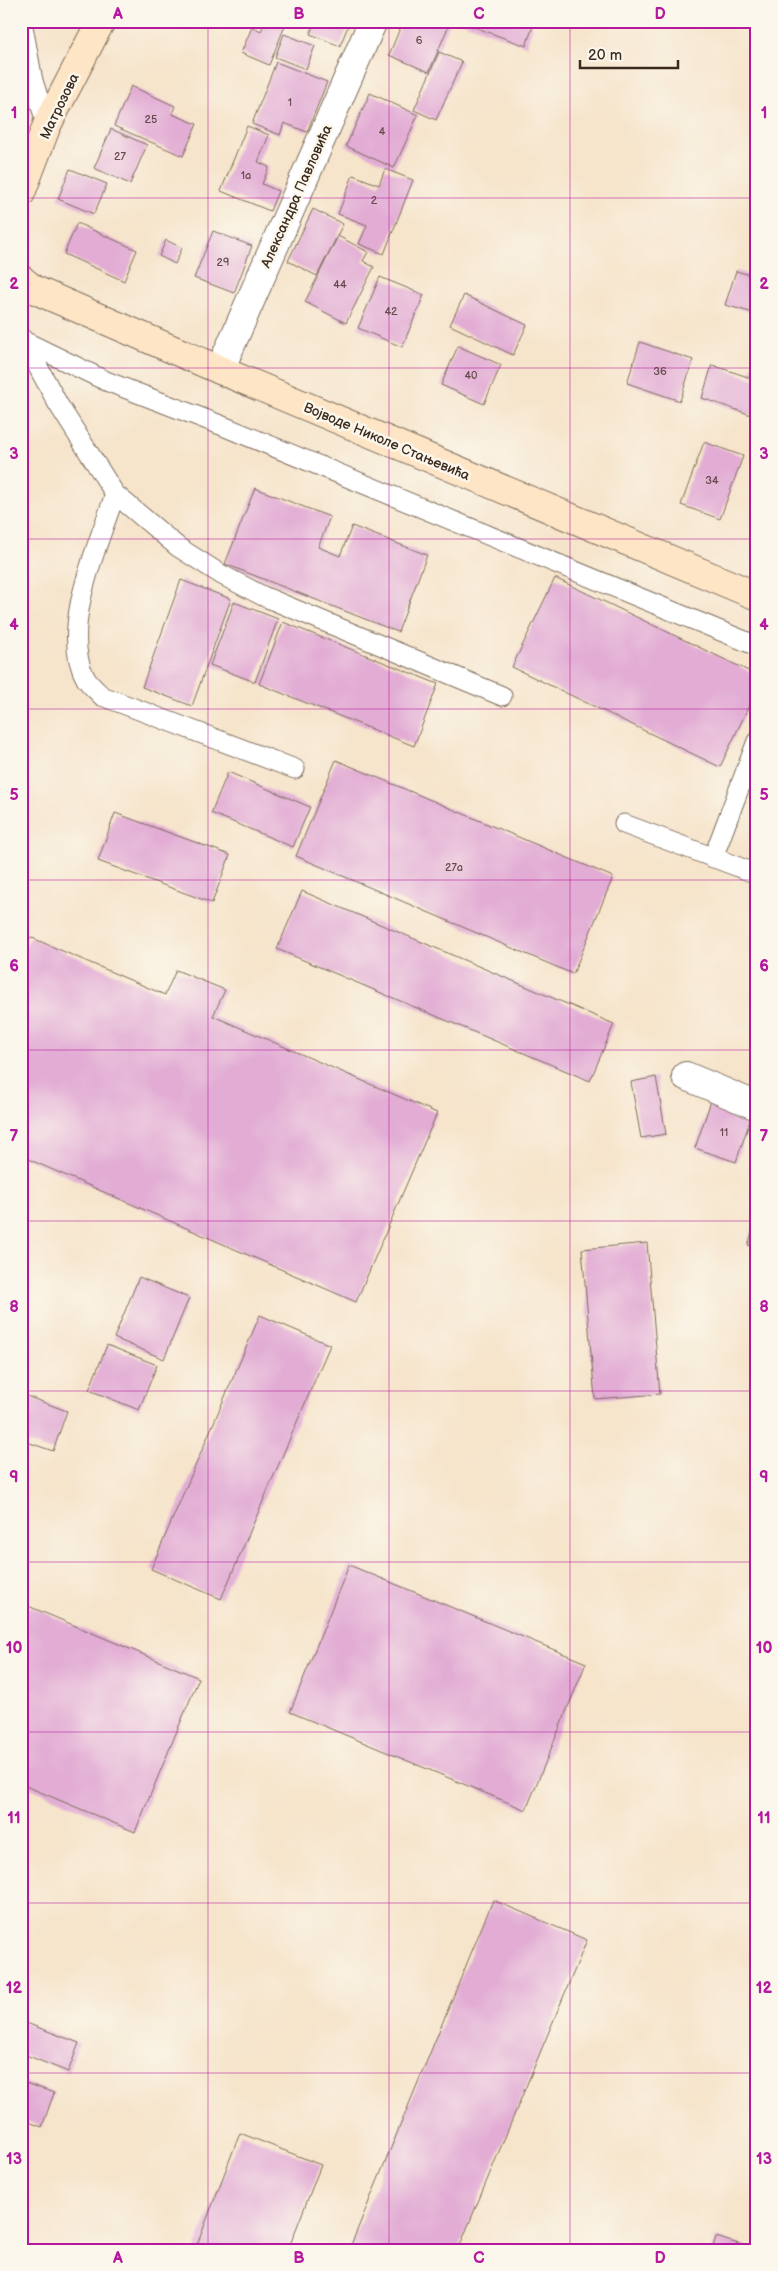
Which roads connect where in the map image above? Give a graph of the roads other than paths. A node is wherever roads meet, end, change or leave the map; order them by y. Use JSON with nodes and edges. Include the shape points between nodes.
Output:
{"nodes":[{"id":1,"x":22,"y":21,"type":"edge"},
{"id":2,"x":101,"y":21,"type":"edge"},
{"id":3,"x":373,"y":21,"type":"edge"},
{"id":4,"x":47,"y":125,"type":"junction"},
{"id":5,"x":21,"y":193,"type":"edge"},
{"id":6,"x":21,"y":279,"type":"edge"},
{"id":7,"x":23,"y":337,"type":"edge"},
{"id":8,"x":220,"y":370,"type":"junction"},
{"id":9,"x":115,"y":494,"type":"junction"},
{"id":10,"x":757,"y":596,"type":"edge"},
{"id":11,"x":757,"y":646,"type":"edge"},
{"id":12,"x":502,"y":696,"type":"dead end"},
{"id":13,"x":757,"y":741,"type":"edge"},
{"id":14,"x":295,"y":769,"type":"dead end"},
{"id":15,"x":624,"y":824,"type":"dead end"},
{"id":16,"x":713,"y":858,"type":"junction"},
{"id":17,"x":757,"y":874,"type":"edge"},
{"id":18,"x":686,"y":1076,"type":"dead end"},
{"id":19,"x":757,"y":1106,"type":"edge"}],
"edges":[{"from":1,"to":4,"type":"lane","via":[[33,81]]},
{"from":2,"to":4,"type":"street","name":"Матрозова"},
{"from":3,"to":8,"type":"street","name":"Александра Павловића"},
{"from":4,"to":5,"type":"street","name":"Матрозова"},
{"from":6,"to":8,"type":"street","name":"Војводе Николе Стањевића","via":[[32,288]]},
{"from":7,"to":9,"type":"lane","via":[[58,404]]},
{"from":7,"to":11,"type":"lane","via":[[106,381]]},
{"from":8,"to":10,"type":"street","name":"Војводе Николе Стањевића"},
{"from":9,"to":12,"type":"lane","via":[[178,547],[222,575],[263,596]]},
{"from":9,"to":14,"type":"lane","via":[[78,609],[75,633],[86,679],[102,696]]},
{"from":13,"to":16,"type":"lane"},
{"from":15,"to":16,"type":"lane"},
{"from":16,"to":17,"type":"lane"},
{"from":18,"to":19,"type":"street"}]}
